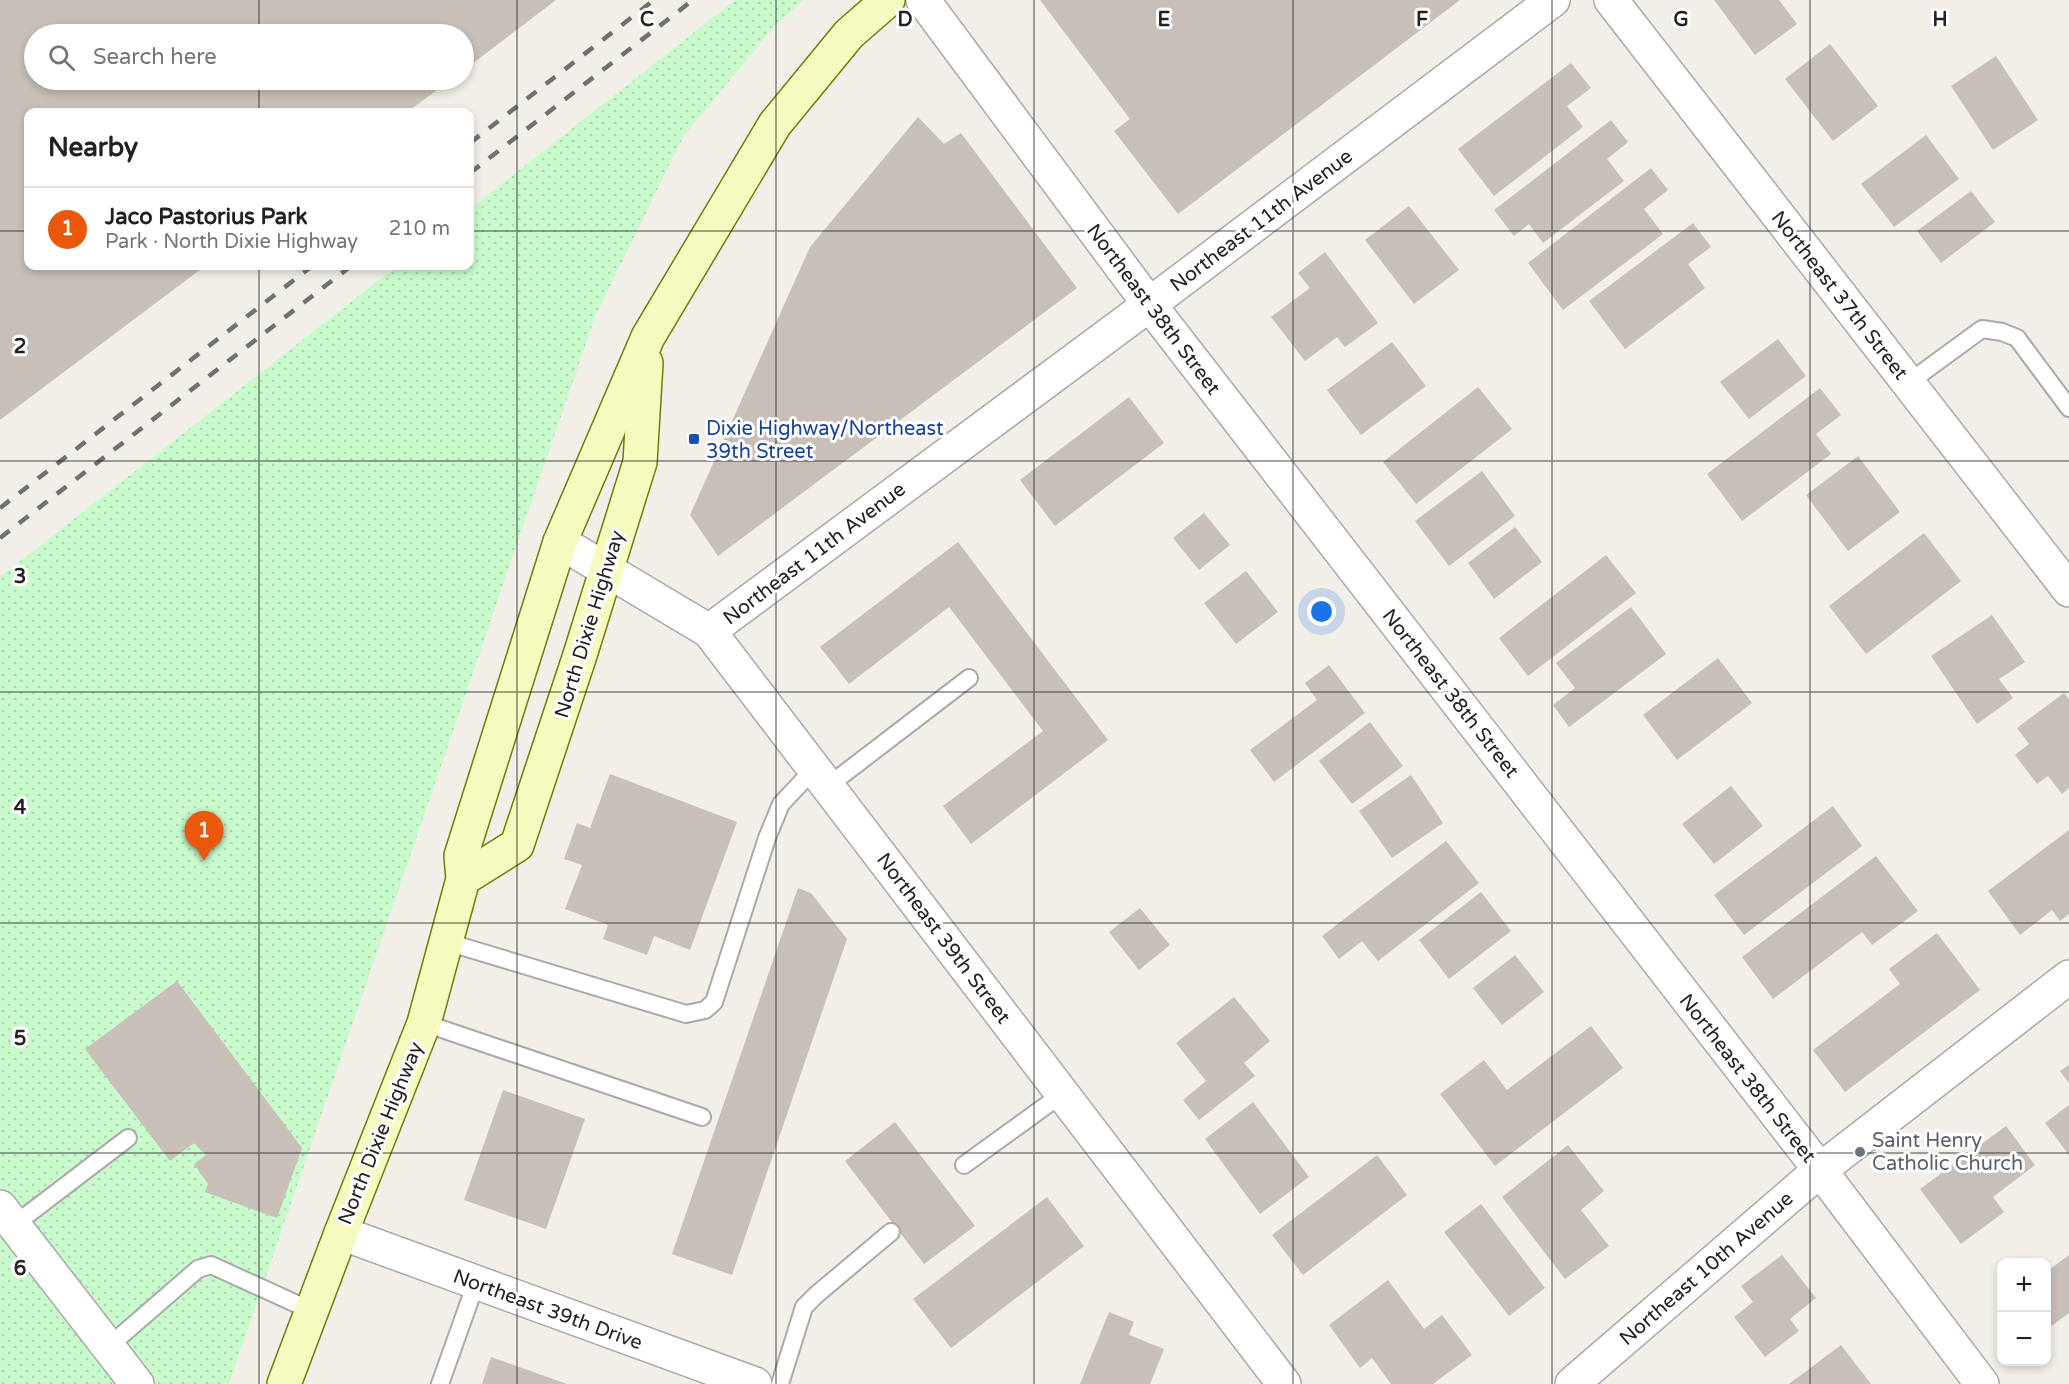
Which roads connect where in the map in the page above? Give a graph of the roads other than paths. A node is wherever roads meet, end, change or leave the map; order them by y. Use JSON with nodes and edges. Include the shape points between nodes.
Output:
{"nodes":[{"id":1,"x":888,"y":0,"type":"edge"},
{"id":2,"x":923,"y":0,"type":"edge"},
{"id":3,"x":1553,"y":0,"type":"edge"},
{"id":4,"x":1611,"y":0,"type":"edge"},
{"id":5,"x":1149,"y":304,"type":"junction"},
{"id":6,"x":648,"y":337,"type":"junction"},
{"id":7,"x":1908,"y":383,"type":"junction"},
{"id":8,"x":2069,"y":408,"type":"edge"},
{"id":9,"x":560,"y":542,"type":"junction"},
{"id":10,"x":606,"y":569,"type":"junction"},
{"id":11,"x":2068,"y":587,"type":"edge"},
{"id":12,"x":709,"y":631,"type":"junction"},
{"id":13,"x":969,"y":678,"type":"dead end"},
{"id":14,"x":821,"y":778,"type":"junction"},
{"id":15,"x":463,"y":879,"type":"junction"},
{"id":16,"x":447,"y":942,"type":"junction"},
{"id":17,"x":2069,"y":977,"type":"edge"},
{"id":18,"x":424,"y":1023,"type":"junction"},
{"id":19,"x":1062,"y":1094,"type":"junction"},
{"id":20,"x":702,"y":1117,"type":"dead end"},
{"id":21,"x":128,"y":1138,"type":"dead end"},
{"id":22,"x":964,"y":1165,"type":"dead end"},
{"id":23,"x":1820,"y":1170,"type":"junction"},
{"id":24,"x":7,"y":1216,"type":"edge"},
{"id":25,"x":891,"y":1232,"type":"dead end"},
{"id":26,"x":340,"y":1233,"type":"junction"},
{"id":27,"x":476,"y":1282,"type":"junction"},
{"id":28,"x":312,"y":1311,"type":"junction"},
{"id":29,"x":108,"y":1347,"type":"junction"},
{"id":30,"x":137,"y":1384,"type":"edge"},
{"id":31,"x":284,"y":1384,"type":"edge"},
{"id":32,"x":440,"y":1384,"type":"edge"},
{"id":33,"x":755,"y":1384,"type":"edge"},
{"id":34,"x":780,"y":1384,"type":"edge"},
{"id":35,"x":1284,"y":1384,"type":"edge"},
{"id":36,"x":1572,"y":1384,"type":"edge"},
{"id":37,"x":1982,"y":1384,"type":"edge"}],
"edges":[{"from":1,"to":6,"type":"main road","name":"North Dixie Highway","via":[[849,34],[775,124]]},
{"from":2,"to":5,"type":"street","name":"Northeast 38th Street"},
{"from":3,"to":5,"type":"street","name":"Northeast 11th Avenue"},
{"from":4,"to":7,"type":"street","name":"Northeast 37th Street"},
{"from":5,"to":12,"type":"street","name":"Northeast 11th Avenue"},
{"from":5,"to":23,"type":"street","name":"Northeast 38th Street"},
{"from":6,"to":9,"type":"main road","name":"North Dixie Highway"},
{"from":6,"to":10,"type":"main road","name":"North Dixie Highway","via":[[640,462]]},
{"from":7,"to":8,"type":"lane","via":[[1982,329],[2002,332],[2017,338]]},
{"from":7,"to":11,"type":"street","name":"Northeast 37th Street"},
{"from":9,"to":10,"type":"street","name":"Northeast 39th Street"},
{"from":9,"to":15,"type":"main road","name":"North Dixie Highway","via":[[461,856]]},
{"from":10,"to":12,"type":"street","name":"Northeast 39th Street"},
{"from":10,"to":15,"type":"main road","name":"North Dixie Highway","via":[[517,845]]},
{"from":12,"to":14,"type":"street","name":"Northeast 39th Street"},
{"from":13,"to":14,"type":"lane"},
{"from":14,"to":16,"type":"lane","via":[[781,804],[714,1002],[705,1010],[686,1014]]},
{"from":14,"to":19,"type":"street","name":"Northeast 39th Street"},
{"from":15,"to":16,"type":"main road","name":"North Dixie Highway"},
{"from":16,"to":18,"type":"main road","name":"North Dixie Highway"},
{"from":17,"to":23,"type":"street","name":"Northeast 10th Avenue"},
{"from":18,"to":20,"type":"lane"},
{"from":18,"to":26,"type":"main road","name":"North Dixie Highway"},
{"from":19,"to":22,"type":"lane"},
{"from":19,"to":35,"type":"street","name":"Northeast 39th Street"},
{"from":21,"to":24,"type":"lane"},
{"from":23,"to":36,"type":"street","name":"Northeast 10th Avenue"},
{"from":23,"to":37,"type":"street","name":"Northeast 38th Street"},
{"from":24,"to":29,"type":"street"},
{"from":25,"to":34,"type":"lane","via":[[804,1307]]},
{"from":26,"to":27,"type":"street","name":"Northeast 39th Drive"},
{"from":26,"to":28,"type":"main road","name":"North Dixie Highway"},
{"from":27,"to":32,"type":"lane"},
{"from":27,"to":33,"type":"street","name":"Northeast 39th Drive"},
{"from":28,"to":29,"type":"lane","via":[[211,1265],[198,1269]]},
{"from":28,"to":31,"type":"main road","name":"North Dixie Highway"},
{"from":29,"to":30,"type":"street"}]}
